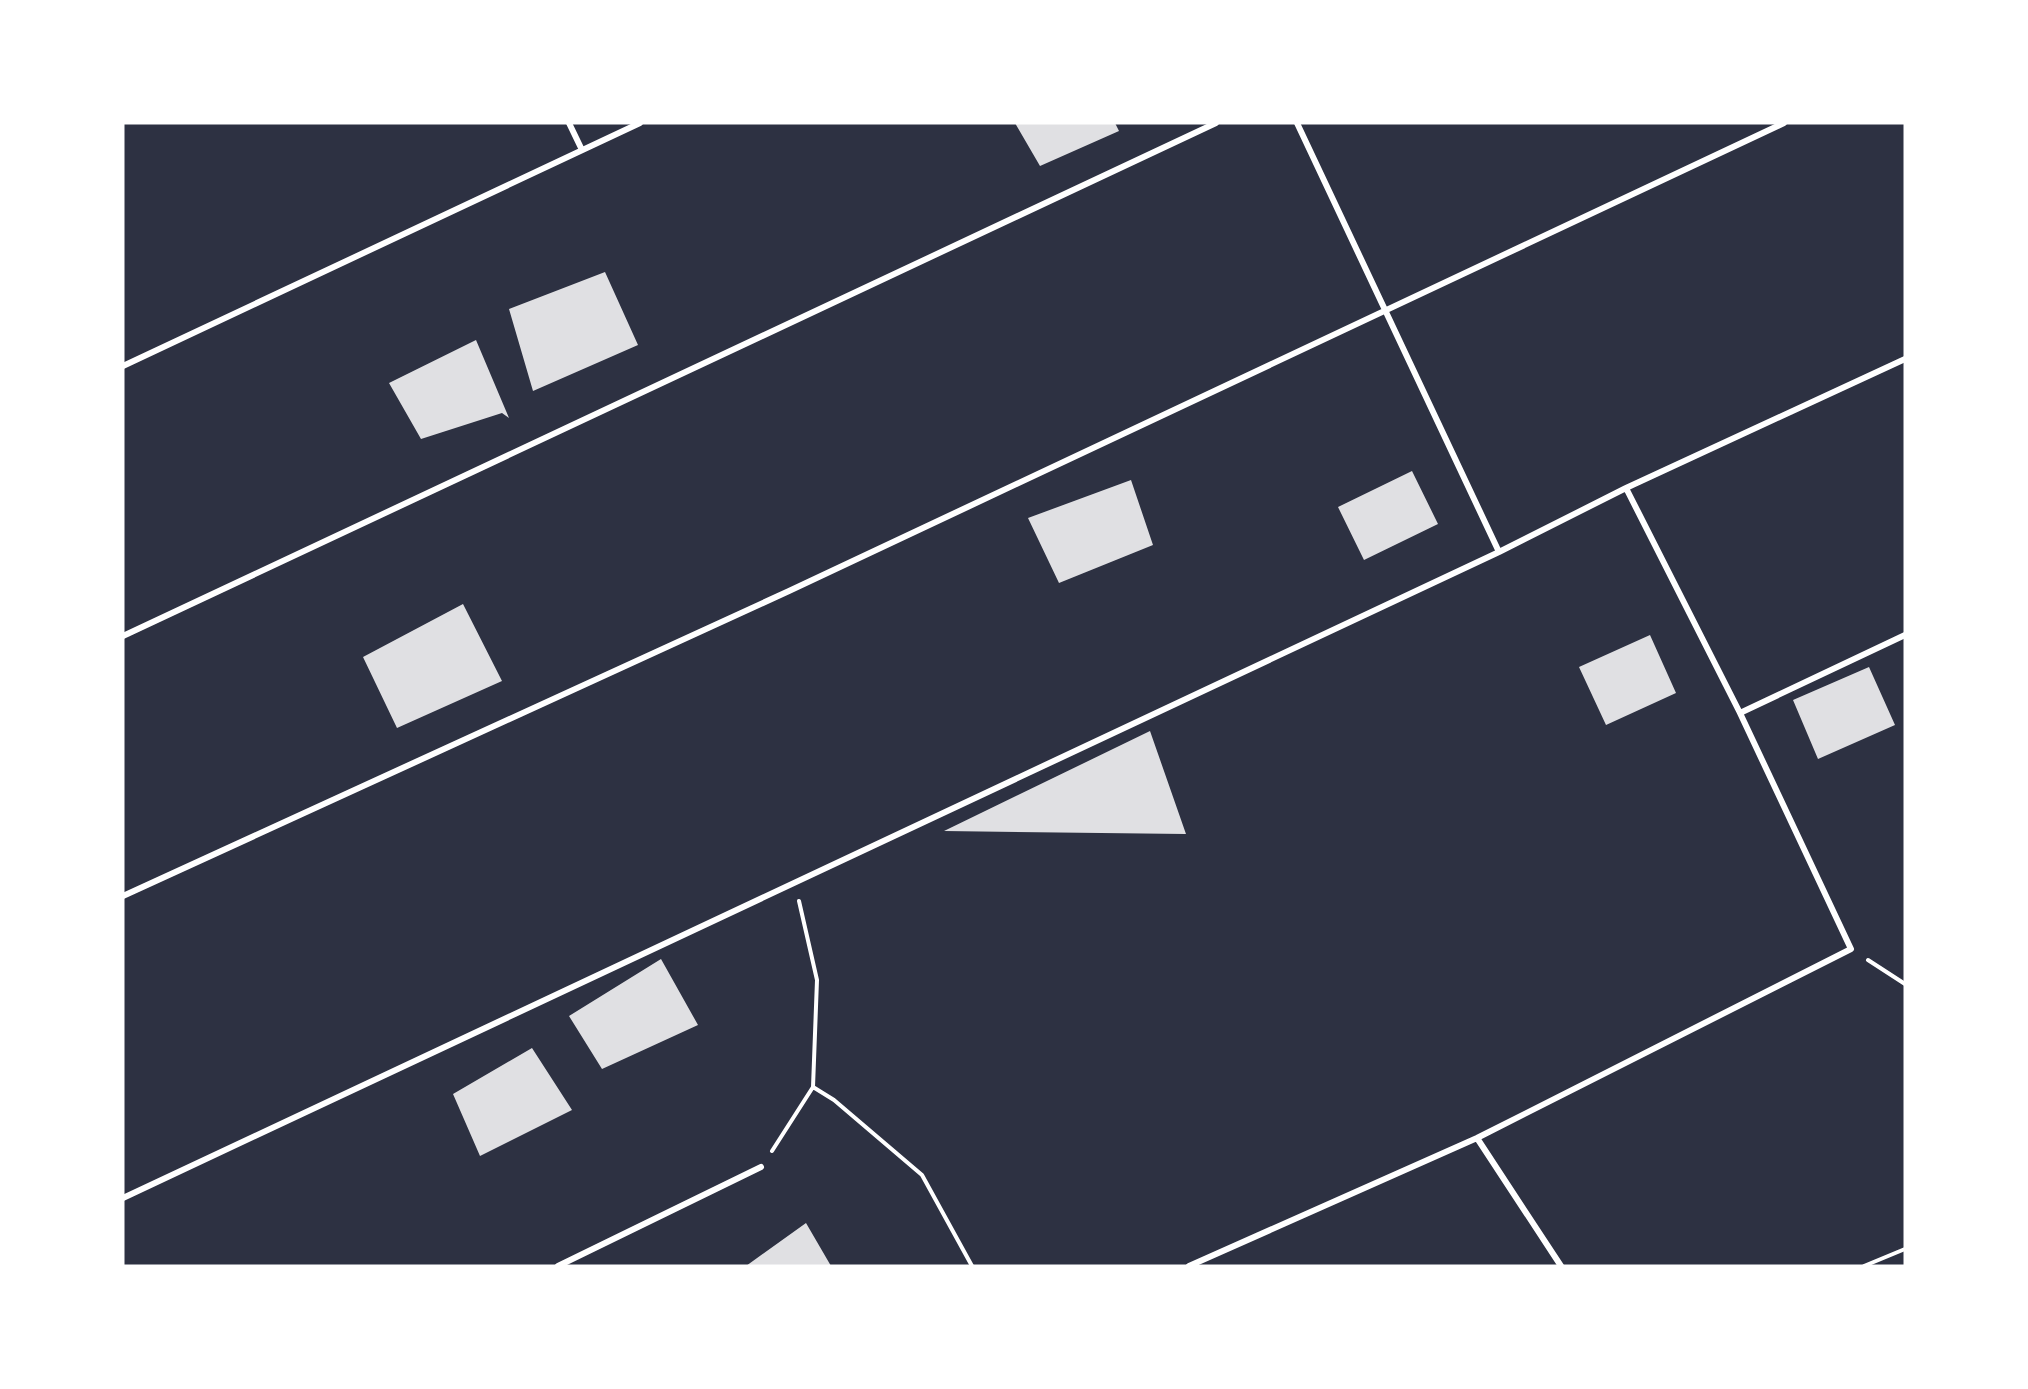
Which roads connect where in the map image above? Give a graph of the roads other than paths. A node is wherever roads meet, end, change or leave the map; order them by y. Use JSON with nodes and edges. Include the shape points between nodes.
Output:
{"nodes":[{"id":1,"x":569,"y":123,"type":"edge"},
{"id":2,"x":640,"y":123,"type":"edge"},
{"id":3,"x":1216,"y":123,"type":"edge"},
{"id":4,"x":1297,"y":123,"type":"edge"},
{"id":5,"x":1784,"y":123,"type":"edge"},
{"id":6,"x":582,"y":150,"type":"junction"},
{"id":7,"x":1385,"y":310,"type":"junction"},
{"id":8,"x":1905,"y":359,"type":"edge"},
{"id":9,"x":123,"y":366,"type":"edge"},
{"id":10,"x":1626,"y":488,"type":"junction"},
{"id":11,"x":1499,"y":552,"type":"junction"},
{"id":12,"x":1905,"y":635,"type":"edge"},
{"id":13,"x":123,"y":636,"type":"edge"},
{"id":14,"x":1740,"y":713,"type":"junction"},
{"id":15,"x":123,"y":896,"type":"edge"},
{"id":16,"x":1478,"y":1138,"type":"junction"},
{"id":17,"x":761,"y":1167,"type":"road end"},
{"id":18,"x":123,"y":1198,"type":"edge"},
{"id":19,"x":558,"y":1266,"type":"edge"},
{"id":20,"x":1189,"y":1266,"type":"edge"},
{"id":21,"x":1562,"y":1266,"type":"edge"}],
"edges":[{"from":1,"to":6,"type":"street"},
{"from":2,"to":6,"type":"street"},
{"from":3,"to":13,"type":"street"},
{"from":4,"to":7,"type":"street"},
{"from":5,"to":7,"type":"street"},
{"from":6,"to":9,"type":"street"},
{"from":7,"to":11,"type":"street"},
{"from":7,"to":15,"type":"street","via":[[789,591]]},
{"from":8,"to":10,"type":"street"},
{"from":10,"to":11,"type":"street"},
{"from":10,"to":14,"type":"street"},
{"from":11,"to":18,"type":"street"},
{"from":12,"to":14,"type":"street"},
{"from":14,"to":16,"type":"street","via":[[1851,949]]},
{"from":16,"to":20,"type":"street"},
{"from":16,"to":21,"type":"street"},
{"from":17,"to":19,"type":"street"}]}
